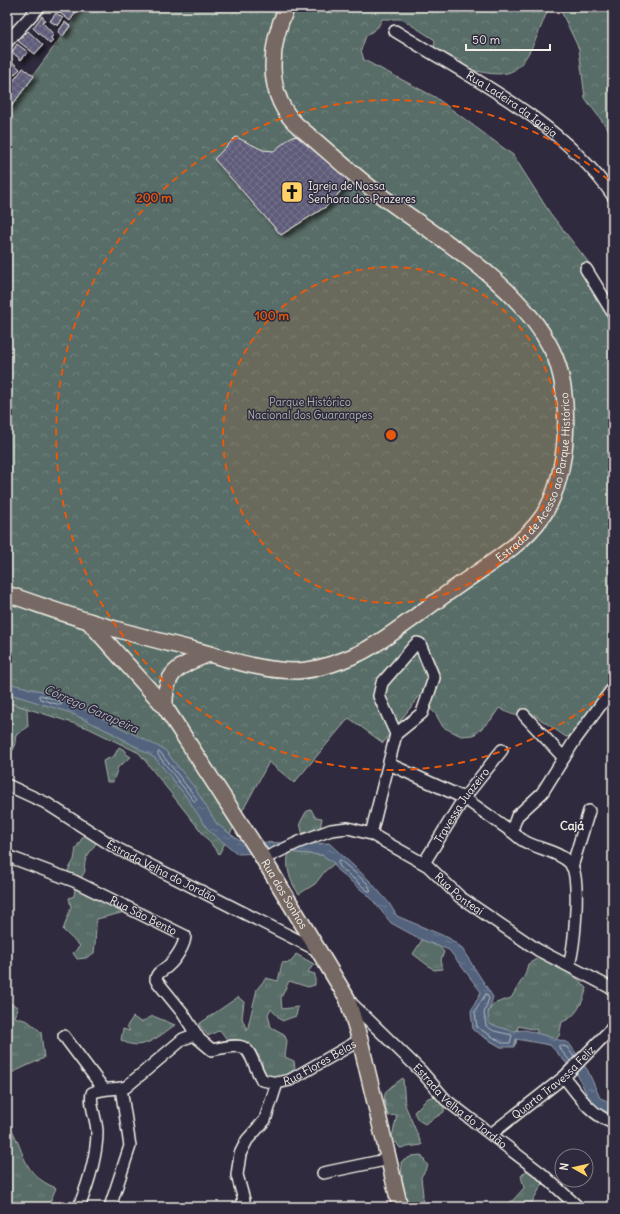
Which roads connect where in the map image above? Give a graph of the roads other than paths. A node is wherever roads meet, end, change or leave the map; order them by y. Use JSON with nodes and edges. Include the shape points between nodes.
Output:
{"nodes":[{"id":1,"x":287,"y":7,"type":"edge"},
{"id":2,"x":36,"y":8,"type":"edge"},
{"id":3,"x":395,"y":31,"type":"dead end"},
{"id":4,"x":7,"y":42,"type":"edge"},
{"id":5,"x":613,"y":196,"type":"edge"},
{"id":6,"x":586,"y":270,"type":"dead end"},
{"id":7,"x":613,"y":313,"type":"edge"},
{"id":8,"x":7,"y":594,"type":"edge"},
{"id":9,"x":89,"y":622,"type":"junction"},
{"id":10,"x":209,"y":654,"type":"junction"},
{"id":11,"x":613,"y":688,"type":"edge"},
{"id":12,"x":165,"y":707,"type":"junction"},
{"id":13,"x":524,"y":715,"type":"dead end"},
{"id":14,"x":396,"y":734,"type":"junction"},
{"id":15,"x":502,"y":750,"type":"dead end"},
{"id":16,"x":564,"y":758,"type":"junction"},
{"id":17,"x":389,"y":764,"type":"junction"},
{"id":18,"x":7,"y":785,"type":"edge"},
{"id":19,"x":464,"y":798,"type":"junction"},
{"id":20,"x":589,"y":811,"type":"dead end"},
{"id":21,"x":371,"y":834,"type":"junction"},
{"id":22,"x":515,"y":834,"type":"junction"},
{"id":23,"x":7,"y":856,"type":"edge"},
{"id":24,"x":265,"y":856,"type":"junction"},
{"id":25,"x":424,"y":863,"type":"junction"},
{"id":26,"x":572,"y":867,"type":"junction"},
{"id":27,"x":319,"y":951,"type":"junction"},
{"id":28,"x":569,"y":965,"type":"junction"},
{"id":29,"x":613,"y":989,"type":"edge"},
{"id":30,"x":347,"y":998,"type":"junction"},
{"id":31,"x":613,"y":1027,"type":"edge"},
{"id":32,"x":64,"y":1036,"type":"dead end"},
{"id":33,"x":198,"y":1036,"type":"junction"},
{"id":34,"x":360,"y":1040,"type":"junction"},
{"id":35,"x":567,"y":1074,"type":"junction"},
{"id":36,"x":277,"y":1083,"type":"junction"},
{"id":37,"x":103,"y":1088,"type":"junction"},
{"id":38,"x":121,"y":1088,"type":"junction"},
{"id":39,"x":613,"y":1123,"type":"edge"},
{"id":40,"x":491,"y":1134,"type":"junction"},
{"id":41,"x":390,"y":1159,"type":"junction"},
{"id":42,"x":323,"y":1173,"type":"dead end"},
{"id":43,"x":79,"y":1207,"type":"edge"},
{"id":44,"x":110,"y":1207,"type":"edge"},
{"id":45,"x":239,"y":1207,"type":"edge"},
{"id":46,"x":400,"y":1207,"type":"edge"},
{"id":47,"x":578,"y":1207,"type":"edge"}],
"edges":[{"from":1,"to":10,"type":"main road","name":"Estrada de Acesso ao Parque Histórico","via":[[275,39],[273,58],[274,77],[287,115],[378,193],[458,249],[513,297],[552,351],[564,399],[564,450],[555,488],[542,516],[534,526],[488,565],[363,651],[335,664],[305,671],[267,669]]},
{"from":2,"to":4,"type":"street"},
{"from":3,"to":5,"type":"street","name":"Rua Ladeira da Igreja","via":[[520,107],[590,167]]},
{"from":6,"to":7,"type":"street"},
{"from":8,"to":9,"type":"main road","name":"Estrada de Acesso ao Parque Histórico"},
{"from":9,"to":10,"type":"main road","name":"Estrada de Acesso ao Parque Histórico"},
{"from":9,"to":12,"type":"main road","name":"Rua dos Sonhos"},
{"from":10,"to":12,"type":"main road","via":[[183,664],[172,674],[165,686]]},
{"from":11,"to":16,"type":"street"},
{"from":12,"to":24,"type":"main road","name":"Rua dos Sonhos","via":[[245,831]]},
{"from":13,"to":16,"type":"street"},
{"from":14,"to":14,"type":"street","via":[[422,713],[434,678],[420,644],[417,643],[382,683],[379,696]]},
{"from":14,"to":17,"type":"street"},
{"from":15,"to":19,"type":"street","name":"Travessa Juazeiro"},
{"from":16,"to":22,"type":"street","via":[[542,793],[517,816],[512,830]]},
{"from":17,"to":19,"type":"street"},
{"from":17,"to":21,"type":"street"},
{"from":18,"to":27,"type":"street","name":"Estrada Velha do Jordão","via":[[46,803],[116,848]]},
{"from":19,"to":22,"type":"street"},
{"from":19,"to":25,"type":"street","name":"Travessa Juazeiro"},
{"from":20,"to":26,"type":"street"},
{"from":21,"to":24,"type":"street","name":"Rua Pontegi","via":[[348,828],[337,829]]},
{"from":21,"to":25,"type":"street","name":"Rua Pontegi"},
{"from":22,"to":26,"type":"street","via":[[559,856]]},
{"from":23,"to":33,"type":"street","name":"Rua São Bento","via":[[74,881],[185,936],[173,960],[169,966],[158,972],[156,980]]},
{"from":24,"to":27,"type":"main road","name":"Rua dos Sonhos"},
{"from":25,"to":28,"type":"street","name":"Rua Pontegi","via":[[449,888],[475,908],[538,950]]},
{"from":26,"to":28,"type":"street","via":[[576,893],[573,952]]},
{"from":27,"to":30,"type":"main road","name":"Rua dos Sonhos"},
{"from":28,"to":29,"type":"street","name":"Rua Pontegi"},
{"from":30,"to":34,"type":"main road","name":"Rua dos Sonhos"},
{"from":30,"to":40,"type":"street","name":"Estrada Velha do Jordão","via":[[421,1071],[446,1100]]},
{"from":31,"to":35,"type":"street","name":"Quarta Travessa Feliz"},
{"from":32,"to":37,"type":"street"},
{"from":33,"to":36,"type":"street","name":"Rua Flores Belas","via":[[212,1050],[231,1045],[243,1047],[251,1054],[262,1080]]},
{"from":33,"to":38,"type":"street","via":[[192,1035],[183,1039],[132,1083]]},
{"from":34,"to":36,"type":"street","name":"Rua Flores Belas","via":[[290,1080]]},
{"from":34,"to":41,"type":"main road","name":"Rua dos Sonhos"},
{"from":35,"to":39,"type":"street","via":[[587,1107],[602,1119]]},
{"from":35,"to":40,"type":"street","name":"Quarta Travessa Feliz"},
{"from":36,"to":45,"type":"street","name":"Rua Flores Belas","via":[[265,1120],[247,1140],[240,1154],[237,1175],[244,1200]]},
{"from":37,"to":38,"type":"street"},
{"from":37,"to":43,"type":"street","via":[[92,1093],[97,1133],[94,1160]]},
{"from":38,"to":44,"type":"street","via":[[130,1146]]},
{"from":40,"to":47,"type":"street","name":"Estrada Velha do Jordão","via":[[541,1173]]},
{"from":41,"to":42,"type":"street"},
{"from":41,"to":46,"type":"main road","name":"Rua dos Sonhos"}]}
